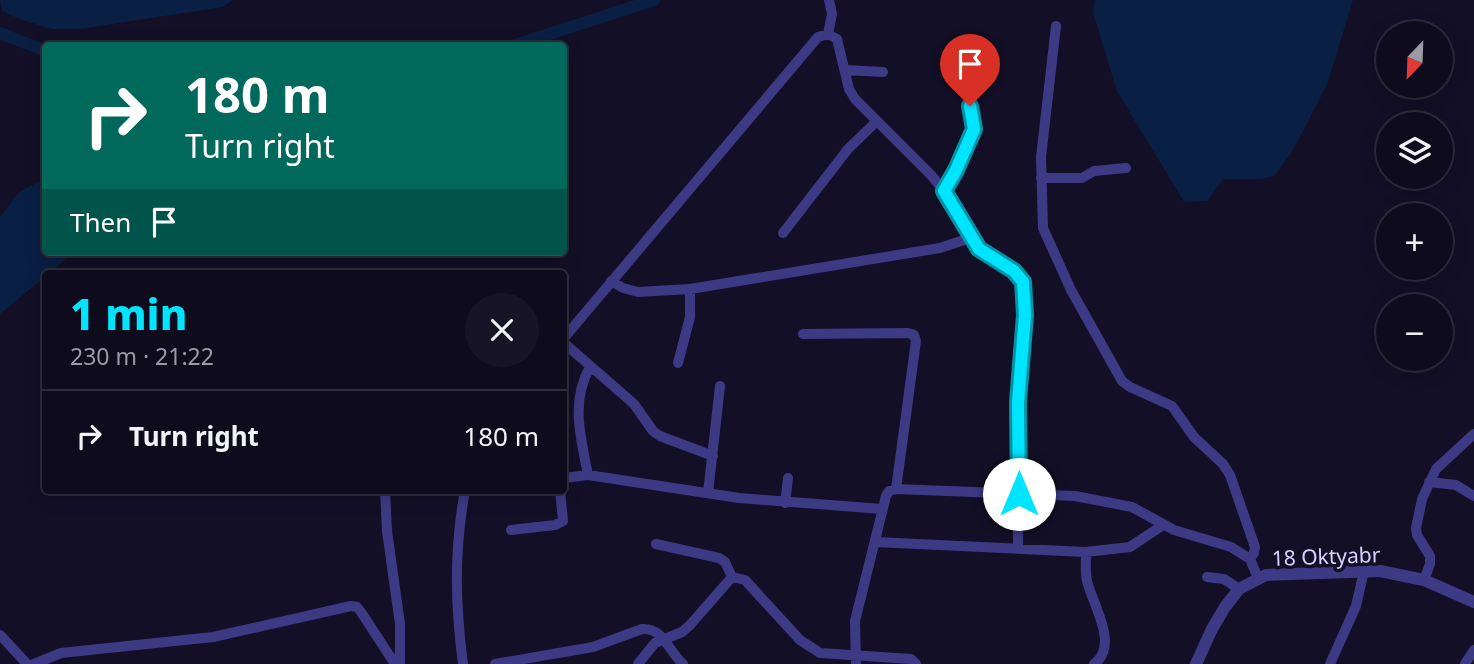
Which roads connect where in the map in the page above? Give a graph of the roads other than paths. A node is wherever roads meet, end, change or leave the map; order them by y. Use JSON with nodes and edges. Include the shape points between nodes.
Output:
{"nodes":[{"id":1,"x":829,"y":0,"type":"edge"},
{"id":2,"x":1056,"y":26,"type":"dead end"},
{"id":3,"x":828,"y":34,"type":"junction"},
{"id":4,"x":845,"y":70,"type":"junction"},
{"id":5,"x":970,"y":71,"type":"dead end"},
{"id":6,"x":883,"y":72,"type":"dead end"},
{"id":7,"x":877,"y":121,"type":"junction"},
{"id":8,"x":1126,"y":168,"type":"dead end"},
{"id":9,"x":1041,"y":178,"type":"junction"},
{"id":10,"x":944,"y":191,"type":"junction"},
{"id":11,"x":783,"y":233,"type":"dead end"},
{"id":12,"x":972,"y":237,"type":"junction"},
{"id":13,"x":611,"y":281,"type":"junction"},
{"id":14,"x":690,"y":289,"type":"junction"},
{"id":15,"x":567,"y":334,"type":"edge"},
{"id":16,"x":803,"y":334,"type":"dead end"},
{"id":17,"x":567,"y":346,"type":"edge"},
{"id":18,"x":678,"y":363,"type":"dead end"},
{"id":19,"x":590,"y":367,"type":"junction"},
{"id":20,"x":720,"y":386,"type":"dead end"},
{"id":21,"x":1474,"y":434,"type":"edge"},
{"id":22,"x":713,"y":456,"type":"junction"},
{"id":23,"x":588,"y":475,"type":"junction"},
{"id":24,"x":567,"y":478,"type":"edge"},
{"id":25,"x":788,"y":478,"type":"dead end"},
{"id":26,"x":1429,"y":482,"type":"junction"},
{"id":27,"x":896,"y":489,"type":"junction"},
{"id":28,"x":708,"y":493,"type":"junction"},
{"id":29,"x":385,"y":494,"type":"edge"},
{"id":30,"x":464,"y":494,"type":"edge"},
{"id":31,"x":560,"y":494,"type":"edge"},
{"id":32,"x":1019,"y":494,"type":"junction"},
{"id":33,"x":1474,"y":496,"type":"edge"},
{"id":34,"x":785,"y":503,"type":"junction"},
{"id":35,"x":882,"y":509,"type":"junction"},
{"id":36,"x":1163,"y":525,"type":"junction"},
{"id":37,"x":511,"y":530,"type":"dead end"},
{"id":38,"x":876,"y":542,"type":"junction"},
{"id":39,"x":656,"y":544,"type":"dead end"},
{"id":40,"x":1018,"y":548,"type":"junction"},
{"id":41,"x":1086,"y":552,"type":"junction"},
{"id":42,"x":1250,"y":559,"type":"junction"},
{"id":43,"x":1364,"y":571,"type":"junction"},
{"id":44,"x":1206,"y":577,"type":"dead end"},
{"id":45,"x":733,"y":578,"type":"junction"},
{"id":46,"x":1258,"y":578,"type":"junction"},
{"id":47,"x":1424,"y":580,"type":"junction"},
{"id":48,"x":1239,"y":589,"type":"junction"},
{"id":49,"x":1474,"y":602,"type":"edge"},
{"id":50,"x":0,"y":635,"type":"edge"},
{"id":51,"x":663,"y":638,"type":"junction"},
{"id":52,"x":1474,"y":650,"type":"edge"},
{"id":53,"x":855,"y":659,"type":"edge"},
{"id":54,"x":27,"y":664,"type":"edge"},
{"id":55,"x":34,"y":664,"type":"edge"},
{"id":56,"x":398,"y":664,"type":"edge"},
{"id":57,"x":463,"y":664,"type":"edge"},
{"id":58,"x":495,"y":664,"type":"edge"},
{"id":59,"x":638,"y":664,"type":"edge"},
{"id":60,"x":683,"y":664,"type":"edge"},
{"id":61,"x":916,"y":664,"type":"edge"},
{"id":62,"x":1094,"y":664,"type":"edge"},
{"id":63,"x":1196,"y":664,"type":"edge"},
{"id":64,"x":1330,"y":664,"type":"edge"},
{"id":65,"x":1465,"y":664,"type":"edge"}],
"edges":[{"from":1,"to":3,"type":"street"},
{"from":2,"to":9,"type":"street"},
{"from":3,"to":4,"type":"street","via":[[837,40]]},
{"from":3,"to":13,"type":"street","via":[[818,37]]},
{"from":4,"to":6,"type":"street"},
{"from":4,"to":7,"type":"street","via":[[855,99]]},
{"from":5,"to":10,"type":"street","via":[[974,129]]},
{"from":7,"to":10,"type":"street"},
{"from":7,"to":11,"type":"street","via":[[848,149]]},
{"from":8,"to":9,"type":"street","via":[[1094,171],[1082,178]]},
{"from":9,"to":42,"type":"street","via":[[1043,228],[1071,290],[1122,381],[1172,406],[1230,475],[1255,547]]},
{"from":10,"to":12,"type":"street"},
{"from":12,"to":14,"type":"street","via":[[940,248]]},
{"from":12,"to":32,"type":"street","via":[[984,253],[1023,282]]},
{"from":13,"to":14,"type":"street","via":[[638,292]]},
{"from":13,"to":15,"type":"street"},
{"from":14,"to":18,"type":"street","via":[[691,317]]},
{"from":16,"to":27,"type":"street","via":[[914,335]]},
{"from":17,"to":19,"type":"street"},
{"from":19,"to":22,"type":"street","via":[[634,404],[653,431]]},
{"from":19,"to":23,"type":"street","via":[[580,389],[578,411]]},
{"from":20,"to":22,"type":"street"},
{"from":21,"to":26,"type":"street","via":[[1446,457]]},
{"from":22,"to":28,"type":"street"},
{"from":23,"to":24,"type":"street"},
{"from":23,"to":28,"type":"street"},
{"from":25,"to":34,"type":"street"},
{"from":26,"to":33,"type":"street","via":[[1456,485]]},
{"from":26,"to":47,"type":"street","via":[[1416,528],[1430,556]]},
{"from":27,"to":32,"type":"street"},
{"from":27,"to":35,"type":"street","via":[[886,496]]},
{"from":28,"to":34,"type":"street"},
{"from":29,"to":56,"type":"street","via":[[400,624]]},
{"from":30,"to":57,"type":"street","via":[[455,577]]},
{"from":31,"to":37,"type":"street","via":[[563,521],[555,526]]},
{"from":32,"to":36,"type":"street","via":[[1102,500],[1143,511]]},
{"from":32,"to":40,"type":"street"},
{"from":34,"to":35,"type":"street"},
{"from":35,"to":38,"type":"street"},
{"from":36,"to":41,"type":"street","via":[[1130,547]]},
{"from":36,"to":42,"type":"street","via":[[1231,547]]},
{"from":38,"to":40,"type":"street"},
{"from":38,"to":53,"type":"street","via":[[855,621]]},
{"from":39,"to":45,"type":"street","via":[[719,558]]},
{"from":40,"to":41,"type":"street"},
{"from":41,"to":62,"type":"street","via":[[1087,581],[1103,625],[1105,649]]},
{"from":42,"to":46,"type":"street"},
{"from":43,"to":46,"type":"street","name":"18 Oktyabr"},
{"from":43,"to":47,"type":"street","name":"18 Oktyabr"},
{"from":43,"to":64,"type":"street","via":[[1356,606]]},
{"from":44,"to":48,"type":"street","via":[[1224,579]]},
{"from":45,"to":51,"type":"street","via":[[690,625]]},
{"from":45,"to":53,"type":"street","via":[[745,580],[810,648]]},
{"from":46,"to":48,"type":"street"},
{"from":47,"to":49,"type":"street","name":"18 Oktyabr"},
{"from":48,"to":63,"type":"street","via":[[1212,629]]},
{"from":50,"to":54,"type":"street"},
{"from":51,"to":58,"type":"street","via":[[657,631],[642,629],[593,647]]},
{"from":51,"to":59,"type":"street"},
{"from":51,"to":60,"type":"street"},
{"from":52,"to":65,"type":"street"},
{"from":53,"to":61,"type":"street","via":[[911,659]]},
{"from":55,"to":56,"type":"street","via":[[61,653],[213,637],[351,606],[358,607]]}]}
